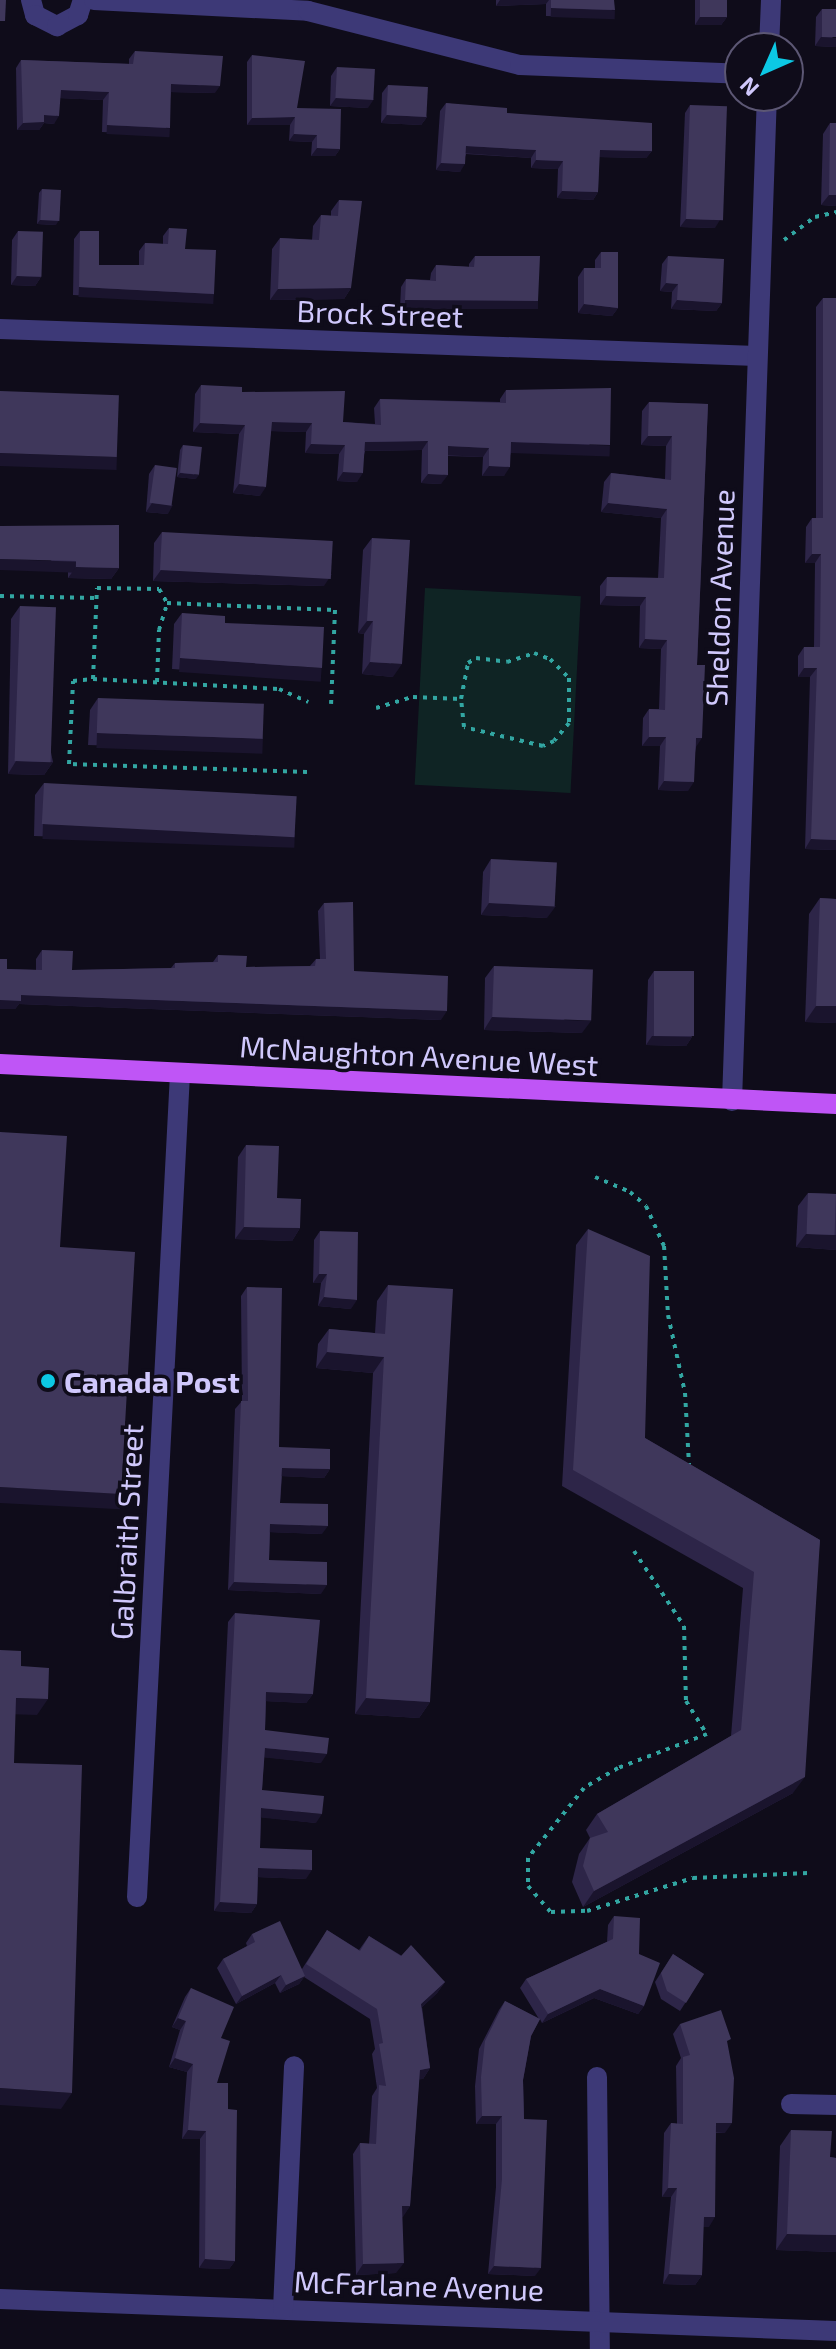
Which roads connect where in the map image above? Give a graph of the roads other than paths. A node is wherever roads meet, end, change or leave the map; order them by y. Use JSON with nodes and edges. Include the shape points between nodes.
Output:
{"nodes":[{"id":1,"x":31,"y":0,"type":"edge"},
{"id":2,"x":83,"y":0,"type":"edge"},
{"id":3,"x":94,"y":0,"type":"edge"},
{"id":4,"x":771,"y":0,"type":"edge"},
{"id":5,"x":770,"y":32,"type":"edge"},
{"id":6,"x":724,"y":73,"type":"edge"},
{"id":7,"x":766,"y":112,"type":"edge"},
{"id":8,"x":0,"y":329,"type":"edge"},
{"id":9,"x":757,"y":356,"type":"junction"},
{"id":10,"x":0,"y":1064,"type":"edge"},
{"id":11,"x":180,"y":1073,"type":"junction"},
{"id":12,"x":732,"y":1101,"type":"junction"},
{"id":13,"x":836,"y":1104,"type":"edge"},
{"id":14,"x":137,"y":1897,"type":"dead end"},
{"id":15,"x":294,"y":2066,"type":"dead end"},
{"id":16,"x":597,"y":2077,"type":"dead end"},
{"id":17,"x":791,"y":2104,"type":"dead end"},
{"id":18,"x":836,"y":2105,"type":"edge"},
{"id":19,"x":0,"y":2299,"type":"edge"},
{"id":20,"x":283,"y":2309,"type":"junction"},
{"id":21,"x":599,"y":2323,"type":"junction"},
{"id":22,"x":836,"y":2331,"type":"edge"},
{"id":23,"x":600,"y":2349,"type":"edge"}],
"edges":[{"from":1,"to":2,"type":"street","via":[[35,15],[57,26],[78,15]]},
{"from":3,"to":6,"type":"street","via":[[308,11],[520,65]]},
{"from":4,"to":5,"type":"street"},
{"from":7,"to":9,"type":"street","name":"Sheldon Avenue"},
{"from":8,"to":9,"type":"street","name":"Brock Street"},
{"from":9,"to":12,"type":"street","name":"Sheldon Avenue"},
{"from":10,"to":11,"type":"main road","name":"McNaughton Avenue West"},
{"from":11,"to":12,"type":"main road","name":"McNaughton Avenue West"},
{"from":11,"to":14,"type":"street","name":"Galbraith Street"},
{"from":12,"to":13,"type":"main road","name":"McNaughton Avenue West"},
{"from":15,"to":20,"type":"street"},
{"from":16,"to":21,"type":"street"},
{"from":17,"to":18,"type":"street"},
{"from":19,"to":20,"type":"street","name":"McFarlane Avenue"},
{"from":20,"to":21,"type":"street","name":"McFarlane Avenue"},
{"from":21,"to":22,"type":"street","name":"McFarlane Avenue"},
{"from":21,"to":23,"type":"street"}]}
